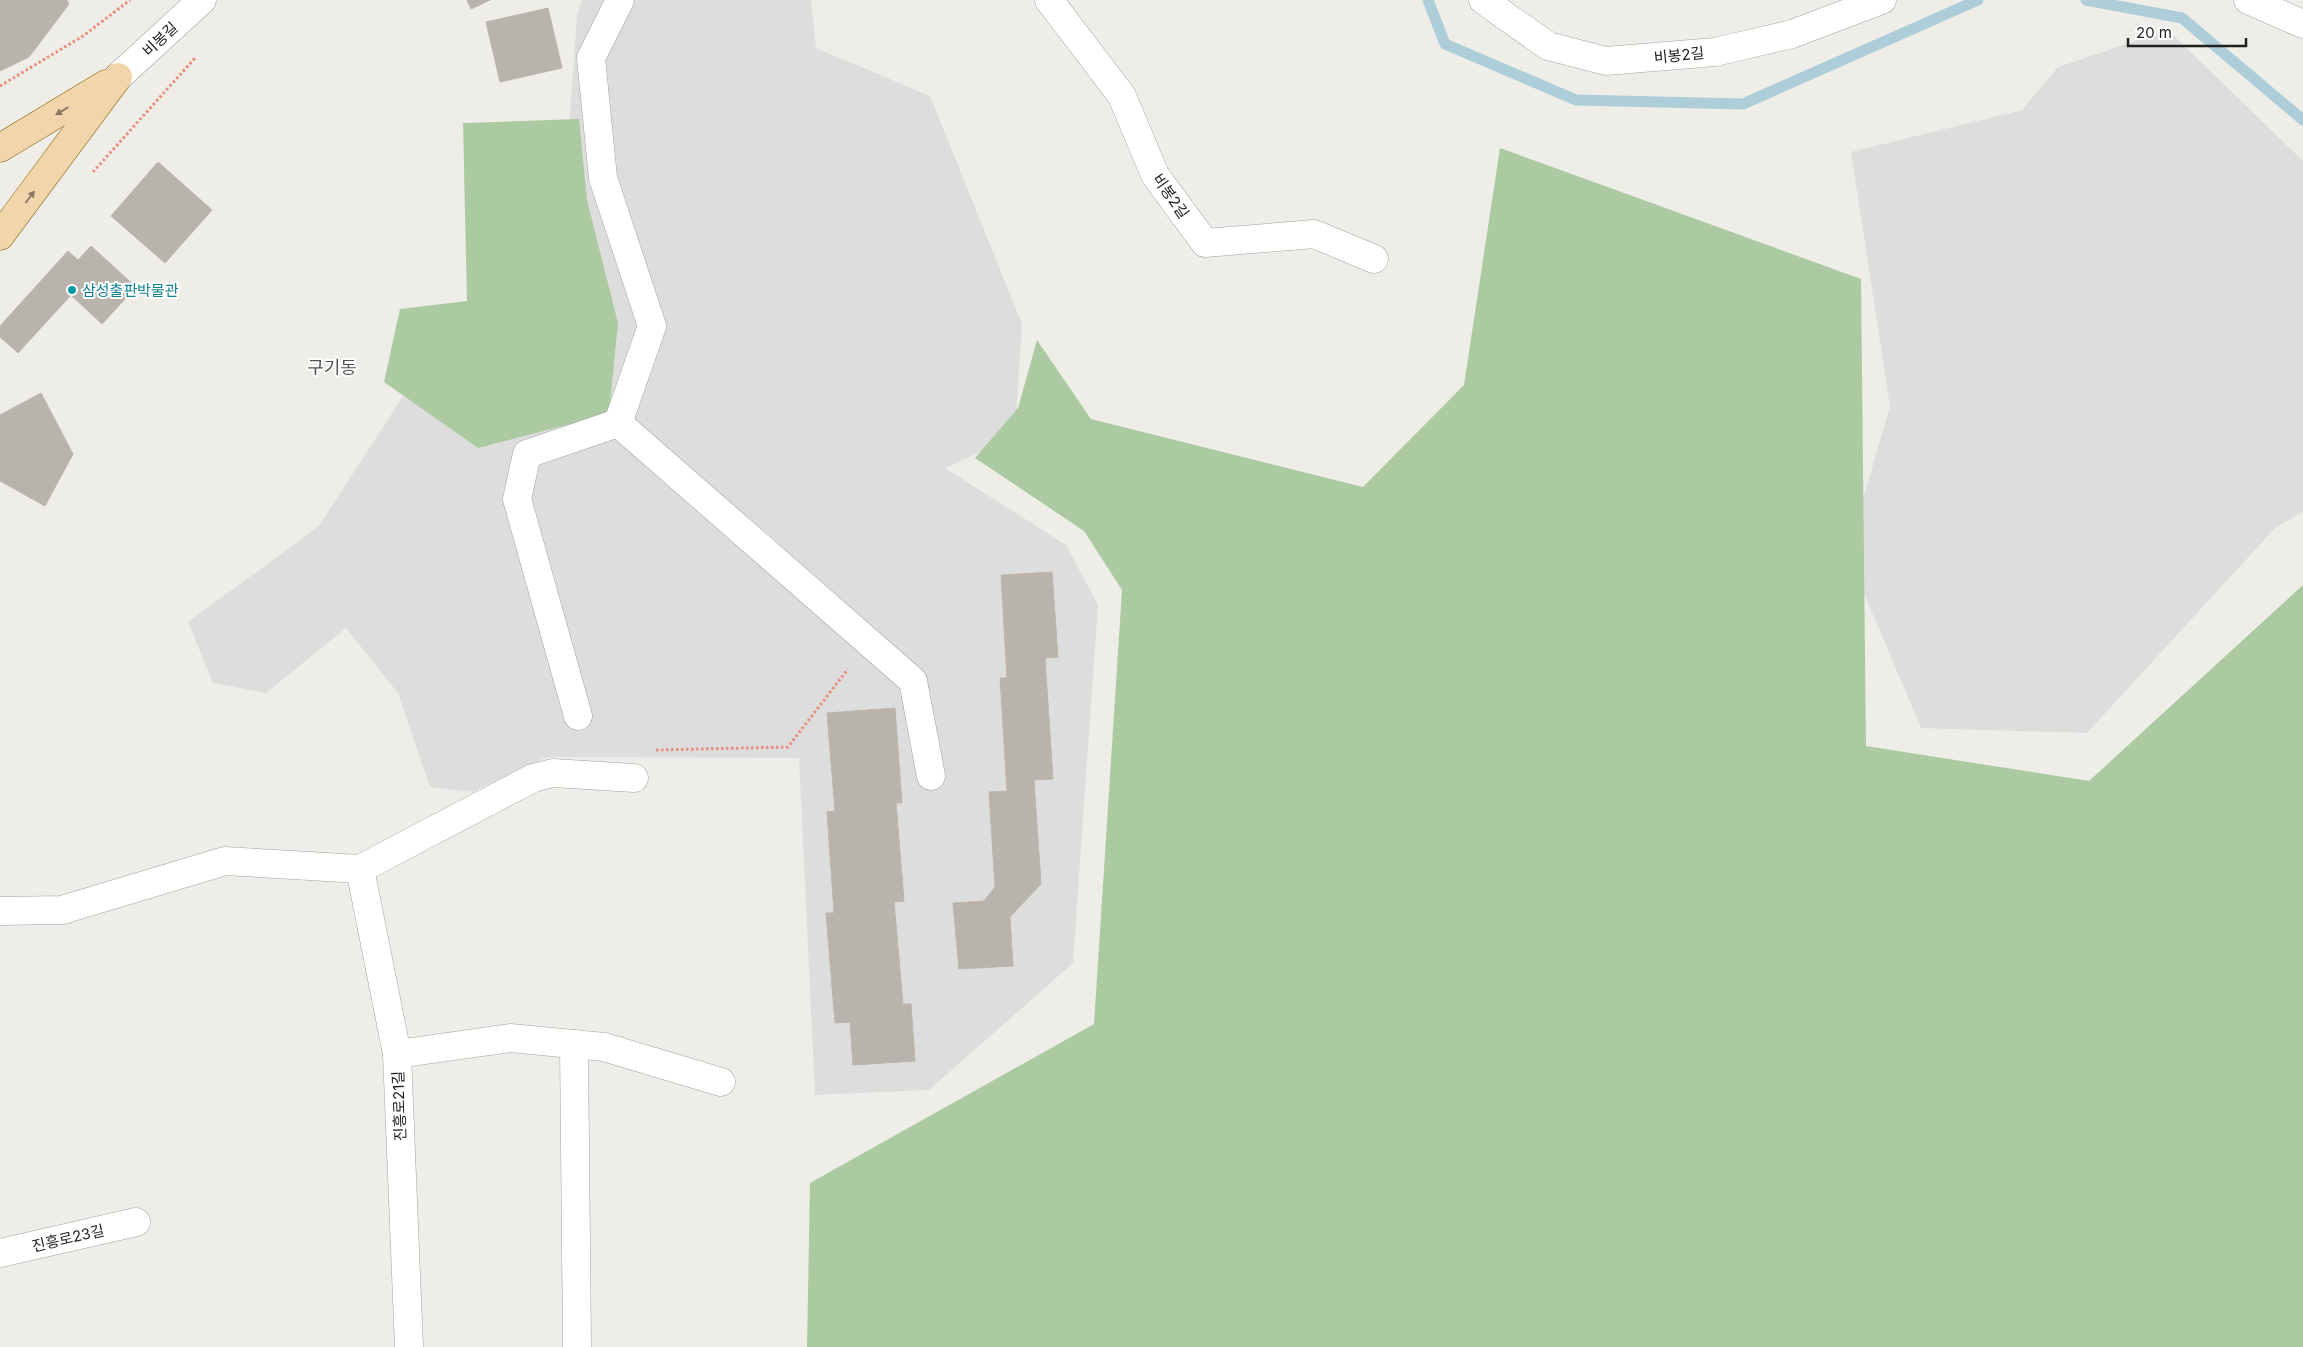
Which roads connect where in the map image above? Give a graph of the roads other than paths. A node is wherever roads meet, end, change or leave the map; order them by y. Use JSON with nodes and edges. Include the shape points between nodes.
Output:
{"nodes":[{"id":1,"x":202,"y":0,"type":"edge"},
{"id":2,"x":620,"y":0,"type":"edge"},
{"id":3,"x":1049,"y":0,"type":"edge"},
{"id":4,"x":1483,"y":0,"type":"edge"},
{"id":5,"x":1882,"y":0,"type":"edge"},
{"id":6,"x":2248,"y":0,"type":"edge"},
{"id":7,"x":2303,"y":24,"type":"edge"},
{"id":8,"x":118,"y":77,"type":"junction"},
{"id":9,"x":0,"y":148,"type":"edge"},
{"id":10,"x":0,"y":235,"type":"edge"},
{"id":11,"x":1374,"y":259,"type":"dead end"},
{"id":12,"x":618,"y":423,"type":"junction"},
{"id":13,"x":578,"y":716,"type":"dead end"},
{"id":14,"x":931,"y":776,"type":"dead end"},
{"id":15,"x":634,"y":778,"type":"dead end"},
{"id":16,"x":360,"y":869,"type":"junction"},
{"id":17,"x":0,"y":911,"type":"edge"},
{"id":18,"x":574,"y":1044,"type":"junction"},
{"id":19,"x":397,"y":1054,"type":"junction"},
{"id":20,"x":721,"y":1082,"type":"dead end"},
{"id":21,"x":136,"y":1222,"type":"dead end"},
{"id":22,"x":0,"y":1253,"type":"edge"},
{"id":23,"x":409,"y":1347,"type":"edge"},
{"id":24,"x":577,"y":1347,"type":"edge"}],
"edges":[{"from":1,"to":8,"type":"street","name":"비봉길"},
{"from":2,"to":12,"type":"street","via":[[591,58],[603,178],[652,326]]},
{"from":3,"to":11,"type":"street","name":"비봉2길","via":[[1122,96],[1155,175],[1205,244],[1314,234]]},
{"from":4,"to":5,"type":"street","name":"비봉2길","via":[[1548,46],[1606,61],[1715,52],[1792,34]]},
{"from":6,"to":7,"type":"street"},
{"from":8,"to":9,"type":"main road","one_way":true},
{"from":10,"to":8,"type":"main road","one_way":true},
{"from":12,"to":13,"type":"street","via":[[527,454],[517,499]]},
{"from":12,"to":14,"type":"street","via":[[913,681]]},
{"from":15,"to":16,"type":"street","via":[[553,773],[533,778]]},
{"from":16,"to":17,"type":"street","via":[[226,861],[62,910]]},
{"from":16,"to":19,"type":"street","name":"진흥로21길"},
{"from":18,"to":19,"type":"street","via":[[510,1038]]},
{"from":18,"to":20,"type":"street","via":[[604,1047]]},
{"from":18,"to":24,"type":"street"},
{"from":19,"to":23,"type":"street","name":"진흥로21길"},
{"from":21,"to":22,"type":"street","name":"진흥로23길"}]}
